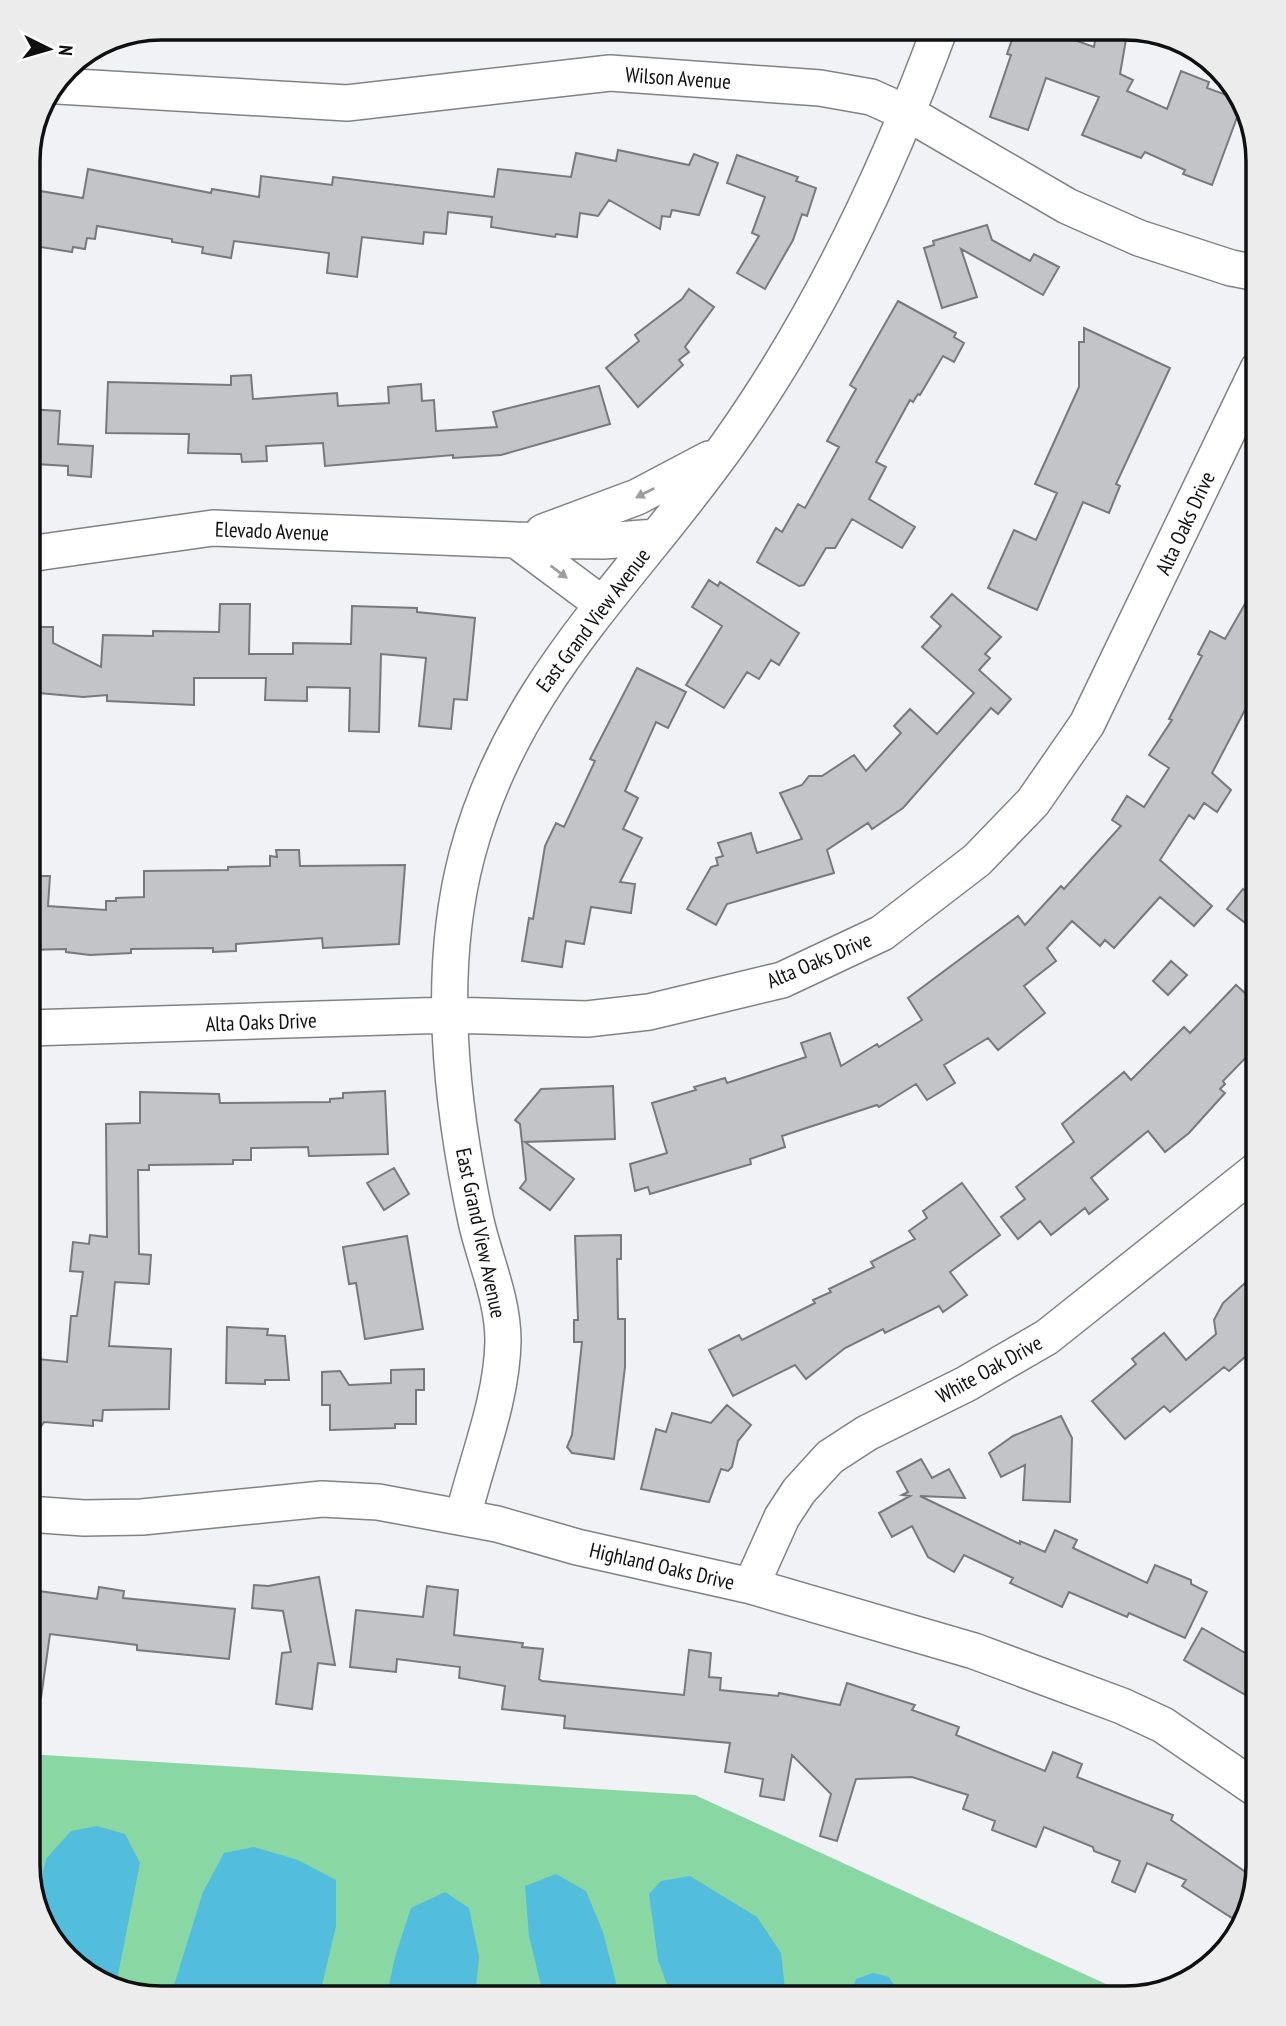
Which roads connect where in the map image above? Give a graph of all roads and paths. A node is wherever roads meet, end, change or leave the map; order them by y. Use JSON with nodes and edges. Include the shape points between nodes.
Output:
{"nodes":[{"id":1,"x":935,"y":41,"type":"edge"},
{"id":2,"x":66,"y":86,"type":"edge"},
{"id":3,"x":909,"y":114,"type":"junction"},
{"id":4,"x":1246,"y":271,"type":"edge"},
{"id":5,"x":1246,"y":394,"type":"edge"},
{"id":6,"x":726,"y":447,"type":"junction"},
{"id":7,"x":656,"y":537,"type":"junction"},
{"id":8,"x":516,"y":540,"type":"junction"},
{"id":9,"x":41,"y":552,"type":"edge"},
{"id":10,"x":602,"y":604,"type":"junction"},
{"id":11,"x":449,"y":1016,"type":"junction"},
{"id":12,"x":40,"y":1028,"type":"edge"},
{"id":13,"x":1246,"y":1179,"type":"edge"},
{"id":14,"x":40,"y":1515,"type":"edge"},
{"id":15,"x":463,"y":1517,"type":"junction"},
{"id":16,"x":751,"y":1586,"type":"junction"},
{"id":17,"x":1246,"y":1782,"type":"edge"}],
"edges":[{"from":1,"to":3,"type":"street","name":"East Grand View Avenue"},
{"from":2,"to":3,"type":"street","name":"Wilson Avenue","via":[[346,103],[610,73],[820,88],[871,97]]},
{"from":3,"to":4,"type":"street","name":"Wilson Avenue","via":[[1067,206],[1139,238]]},
{"from":3,"to":6,"type":"street","name":"East Grand View Avenue","via":[[820,302]]},
{"from":5,"to":11,"type":"street","name":"Alta Oaks Drive","via":[[1087,724],[1033,802],[976,860],[882,933],[782,980],[649,1012],[587,1019]]},
{"from":6,"to":7,"type":"street","name":"East Grand View Avenue"},
{"from":6,"to":8,"type":"street","name":"Elevado Avenue","one_way":true,"via":[[637,497]]},
{"from":7,"to":8,"type":"street","name":"Elevado Avenue"},
{"from":7,"to":10,"type":"street","name":"East Grand View Avenue"},
{"from":8,"to":9,"type":"street","name":"Elevado Avenue","via":[[213,528]]},
{"from":8,"to":10,"type":"street","one_way":true},
{"from":10,"to":11,"type":"street","name":"East Grand View Avenue","via":[[537,692],[493,782],[459,895]]},
{"from":11,"to":12,"type":"street","name":"Alta Oaks Drive"},
{"from":11,"to":15,"type":"street","name":"East Grand View Avenue","via":[[461,1135],[503,1339],[499,1383]]},
{"from":13,"to":16,"type":"street","name":"White Oak Drive","via":[[1047,1337],[830,1457],[782,1517]]},
{"from":14,"to":15,"type":"street","name":"Highland Oaks Drive","via":[[142,1517],[322,1499]]},
{"from":15,"to":16,"type":"street","name":"Highland Oaks Drive"},
{"from":16,"to":17,"type":"street","name":"Highland Oaks Drive","via":[[974,1651],[1122,1706],[1163,1725]]}]}
